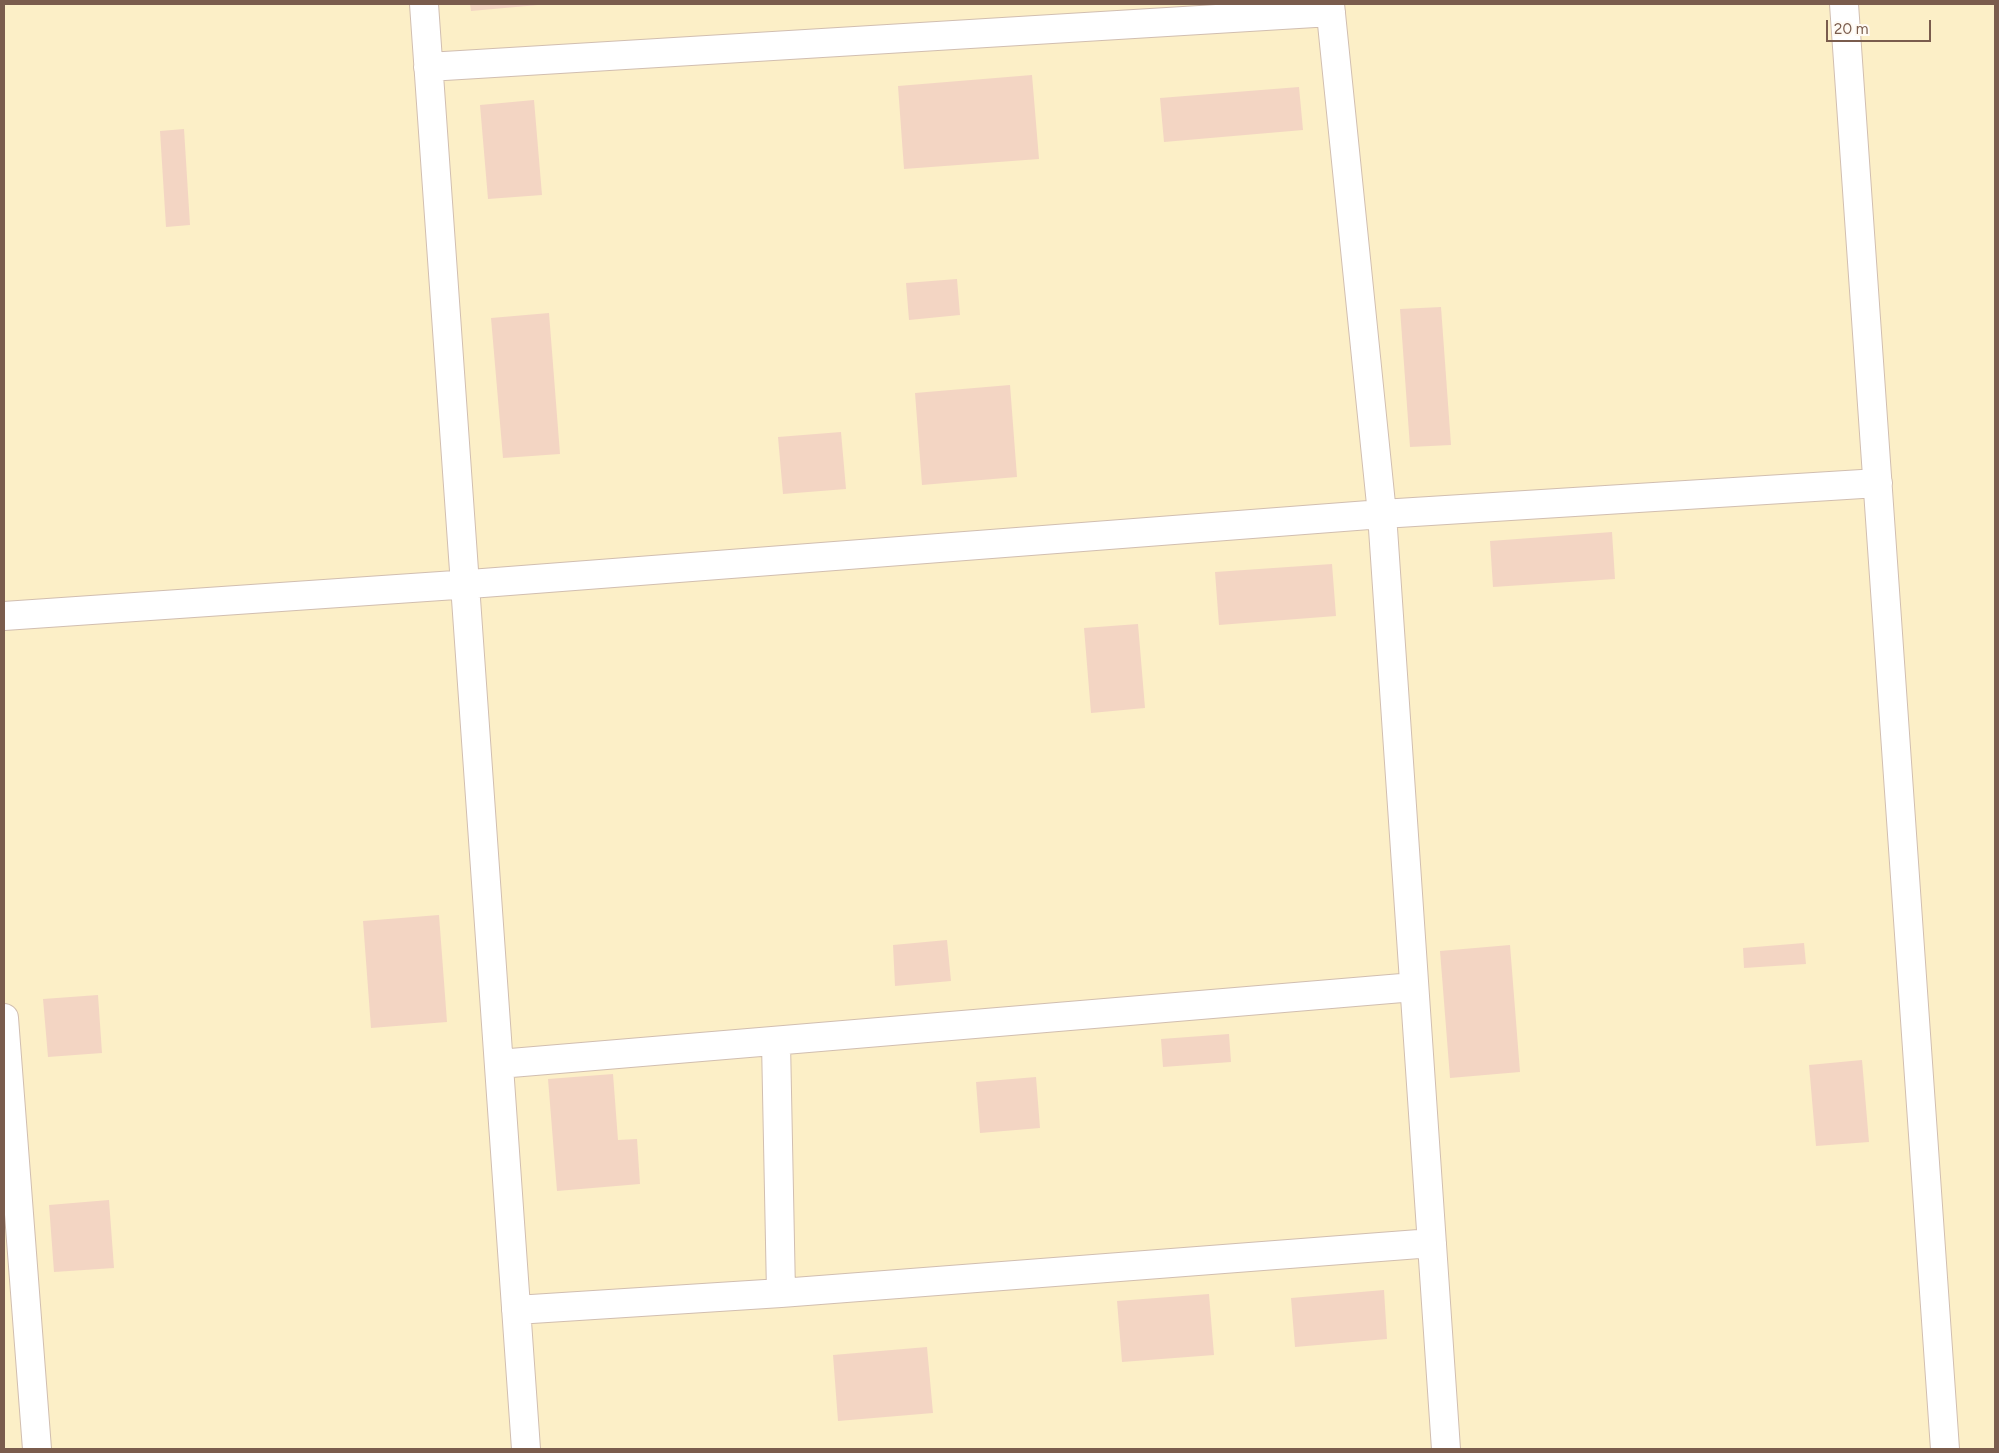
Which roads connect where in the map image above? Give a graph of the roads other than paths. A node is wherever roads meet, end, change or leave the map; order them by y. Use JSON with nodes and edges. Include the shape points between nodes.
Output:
{"nodes":[{"id":1,"x":424,"y":4,"type":"edge"},
{"id":2,"x":1844,"y":4,"type":"edge"},
{"id":3,"x":1331,"y":8,"type":"edge"},
{"id":4,"x":428,"y":67,"type":"junction"},
{"id":5,"x":1878,"y":483,"type":"junction"},
{"id":6,"x":1382,"y":514,"type":"junction"},
{"id":7,"x":465,"y":584,"type":"junction"},
{"id":8,"x":4,"y":616,"type":"edge"},
{"id":9,"x":1414,"y":987,"type":"junction"},
{"id":10,"x":4,"y":1018,"type":"edge"},
{"id":11,"x":776,"y":1042,"type":"junction"},
{"id":12,"x":499,"y":1064,"type":"junction"},
{"id":13,"x":1432,"y":1243,"type":"junction"},
{"id":14,"x":781,"y":1293,"type":"junction"},
{"id":15,"x":516,"y":1310,"type":"junction"},
{"id":16,"x":37,"y":1449,"type":"edge"},
{"id":17,"x":526,"y":1449,"type":"edge"},
{"id":18,"x":1446,"y":1449,"type":"edge"},
{"id":19,"x":1945,"y":1449,"type":"edge"}],
"edges":[{"from":1,"to":4,"type":"street"},
{"from":2,"to":5,"type":"street"},
{"from":3,"to":4,"type":"street"},
{"from":3,"to":6,"type":"street"},
{"from":4,"to":7,"type":"street"},
{"from":5,"to":6,"type":"street"},
{"from":5,"to":19,"type":"street"},
{"from":6,"to":7,"type":"street"},
{"from":6,"to":9,"type":"street"},
{"from":7,"to":8,"type":"street"},
{"from":7,"to":12,"type":"street"},
{"from":9,"to":11,"type":"street"},
{"from":9,"to":13,"type":"street"},
{"from":10,"to":16,"type":"street"},
{"from":11,"to":12,"type":"street"},
{"from":11,"to":14,"type":"street"},
{"from":12,"to":15,"type":"street"},
{"from":13,"to":14,"type":"street"},
{"from":13,"to":18,"type":"street"},
{"from":14,"to":15,"type":"street"},
{"from":15,"to":17,"type":"street"}]}
